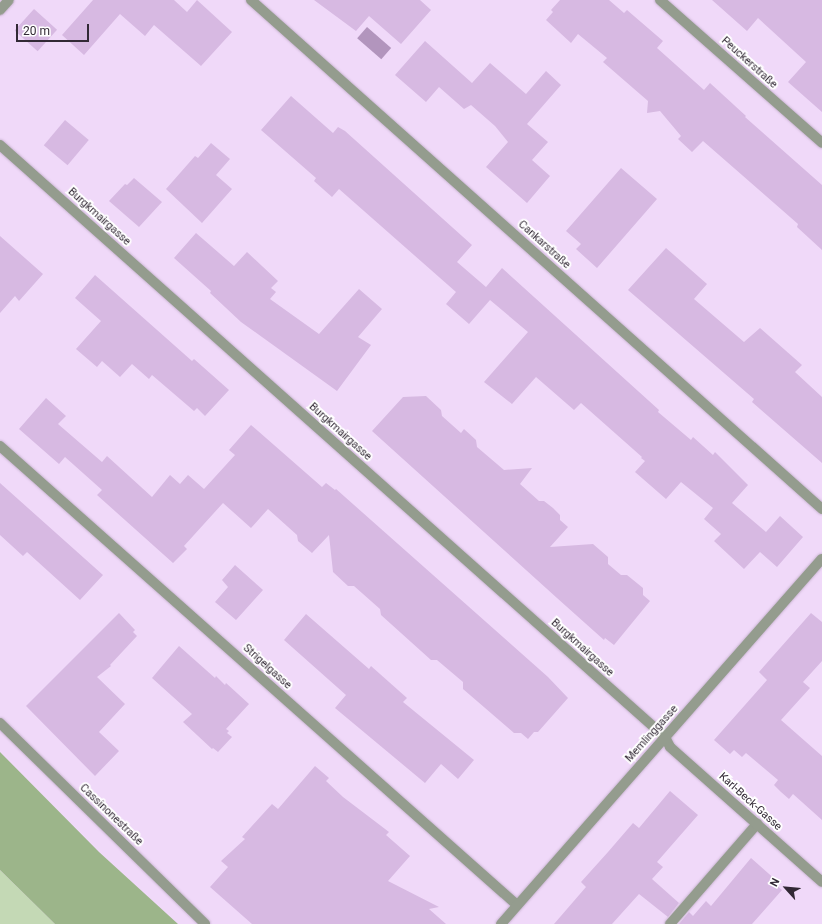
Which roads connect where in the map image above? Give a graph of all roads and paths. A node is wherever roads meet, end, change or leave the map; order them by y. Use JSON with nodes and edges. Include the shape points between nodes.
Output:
{"nodes":[{"id":1,"x":9,"y":0,"type":"edge"},
{"id":2,"x":250,"y":0,"type":"edge"},
{"id":3,"x":660,"y":0,"type":"edge"},
{"id":4,"x":0,"y":10,"type":"edge"},
{"id":5,"x":822,"y":143,"type":"edge"},
{"id":6,"x":0,"y":145,"type":"edge"},
{"id":7,"x":0,"y":446,"type":"edge"},
{"id":8,"x":822,"y":509,"type":"edge"},
{"id":9,"x":822,"y":559,"type":"edge"},
{"id":10,"x":0,"y":723,"type":"edge"},
{"id":11,"x":665,"y":737,"type":"junction"},
{"id":12,"x":757,"y":824,"type":"junction"},
{"id":13,"x":822,"y":882,"type":"edge"},
{"id":14,"x":517,"y":905,"type":"junction"},
{"id":15,"x":205,"y":924,"type":"edge"},
{"id":16,"x":500,"y":924,"type":"edge"},
{"id":17,"x":670,"y":924,"type":"edge"}],
"edges":[{"from":1,"to":4,"type":"street"},
{"from":2,"to":8,"type":"street","name":"Cankarstraße"},
{"from":3,"to":5,"type":"street","name":"Peuckerstraße"},
{"from":6,"to":11,"type":"street","name":"Burgkmairgasse"},
{"from":7,"to":14,"type":"street","name":"Strigelgasse"},
{"from":9,"to":11,"type":"street","name":"Memlinggasse"},
{"from":10,"to":15,"type":"street","name":"Cassinonestraße"},
{"from":11,"to":12,"type":"street","name":"Karl-Beck-Gasse","via":[[670,747]]},
{"from":11,"to":14,"type":"street","name":"Memlinggasse"},
{"from":12,"to":13,"type":"street","name":"Karl-Beck-Gasse"},
{"from":12,"to":17,"type":"street"},
{"from":14,"to":16,"type":"street","name":"Memlinggasse"}]}
